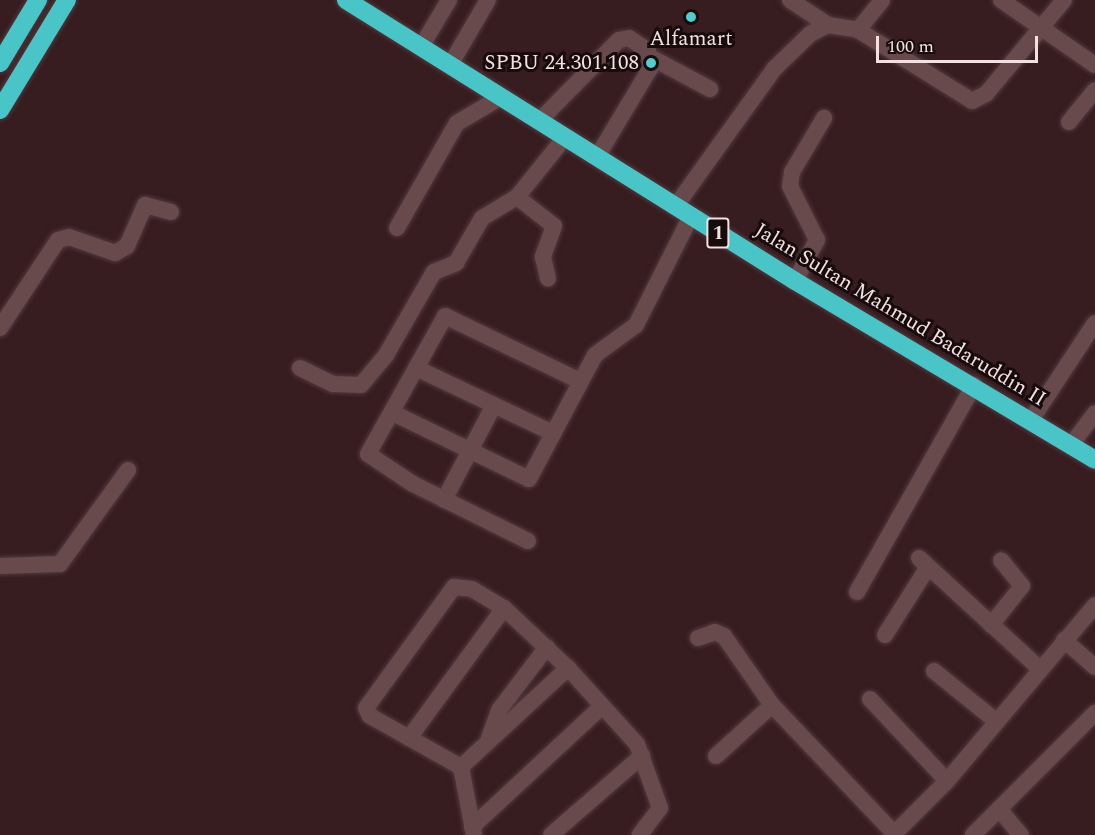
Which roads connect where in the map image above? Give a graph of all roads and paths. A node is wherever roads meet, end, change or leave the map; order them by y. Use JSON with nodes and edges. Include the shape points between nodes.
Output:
{"nodes":[{"id":1,"x":38,"y":0,"type":"edge"},
{"id":2,"x":67,"y":0,"type":"edge"},
{"id":3,"x":346,"y":0,"type":"edge"},
{"id":4,"x":449,"y":0,"type":"edge"},
{"id":5,"x":488,"y":0,"type":"edge"},
{"id":6,"x":790,"y":0,"type":"edge"},
{"id":7,"x":882,"y":0,"type":"edge"},
{"id":8,"x":1001,"y":0,"type":"edge"},
{"id":9,"x":1064,"y":0,"type":"edge"},
{"id":10,"x":828,"y":25,"type":"junction"},
{"id":11,"x":1037,"y":28,"type":"junction"},
{"id":12,"x":858,"y":30,"type":"junction"},
{"id":13,"x":421,"y":47,"type":"junction"},
{"id":14,"x":652,"y":58,"type":"junction"},
{"id":15,"x":0,"y":63,"type":"edge"},
{"id":16,"x":450,"y":65,"type":"junction"},
{"id":17,"x":1095,"y":65,"type":"edge"},
{"id":18,"x":710,"y":89,"type":"dead end"},
{"id":19,"x":1095,"y":90,"type":"edge"},
{"id":20,"x":501,"y":97,"type":"junction"},
{"id":21,"x":0,"y":110,"type":"edge"},
{"id":22,"x":824,"y":118,"type":"dead end"},
{"id":23,"x":539,"y":121,"type":"junction"},
{"id":24,"x":1069,"y":122,"type":"dead end"},
{"id":25,"x":565,"y":137,"type":"junction"},
{"id":26,"x":597,"y":157,"type":"junction"},
{"id":27,"x":517,"y":197,"type":"junction"},
{"id":28,"x":675,"y":207,"type":"junction"},
{"id":29,"x":171,"y":212,"type":"dead end"},
{"id":30,"x":691,"y":216,"type":"junction"},
{"id":31,"x":397,"y":228,"type":"dead end"},
{"id":32,"x":548,"y":278,"type":"dead end"},
{"id":33,"x":795,"y":281,"type":"junction"},
{"id":34,"x":1095,"y":323,"type":"edge"},
{"id":35,"x":0,"y":328,"type":"edge"},
{"id":36,"x":300,"y":368,"type":"dead end"},
{"id":37,"x":416,"y":368,"type":"junction"},
{"id":38,"x":578,"y":380,"type":"junction"},
{"id":39,"x":974,"y":385,"type":"junction"},
{"id":40,"x":494,"y":405,"type":"junction"},
{"id":41,"x":393,"y":413,"type":"junction"},
{"id":42,"x":1095,"y":413,"type":"edge"},
{"id":43,"x":1031,"y":420,"type":"junction"},
{"id":44,"x":553,"y":433,"type":"junction"},
{"id":45,"x":1071,"y":445,"type":"junction"},
{"id":46,"x":469,"y":453,"type":"junction"},
{"id":47,"x":1095,"y":460,"type":"edge"},
{"id":48,"x":128,"y":470,"type":"dead end"},
{"id":49,"x":444,"y":500,"type":"junction"},
{"id":50,"x":528,"y":541,"type":"dead end"},
{"id":51,"x":1001,"y":560,"type":"dead end"},
{"id":52,"x":0,"y":566,"type":"edge"},
{"id":53,"x":858,"y":592,"type":"dead end"},
{"id":54,"x":1095,"y":605,"type":"edge"},
{"id":55,"x":504,"y":609,"type":"junction"},
{"id":56,"x":991,"y":625,"type":"junction"},
{"id":57,"x":885,"y":635,"type":"dead end"},
{"id":58,"x":698,"y":638,"type":"dead end"},
{"id":59,"x":1064,"y":640,"type":"junction"},
{"id":60,"x":547,"y":647,"type":"junction"},
{"id":61,"x":1095,"y":667,"type":"edge"},
{"id":62,"x":568,"y":668,"type":"junction"},
{"id":63,"x":1040,"y":669,"type":"junction"},
{"id":64,"x":934,"y":671,"type":"dead end"},
{"id":65,"x":870,"y":699,"type":"dead end"},
{"id":66,"x":772,"y":705,"type":"junction"},
{"id":67,"x":602,"y":706,"type":"junction"},
{"id":68,"x":1095,"y":713,"type":"edge"},
{"id":69,"x":996,"y":721,"type":"junction"},
{"id":70,"x":409,"y":738,"type":"junction"},
{"id":71,"x":489,"y":738,"type":"junction"},
{"id":72,"x":642,"y":756,"type":"junction"},
{"id":73,"x":716,"y":756,"type":"dead end"},
{"id":74,"x":461,"y":767,"type":"junction"},
{"id":75,"x":947,"y":781,"type":"junction"},
{"id":76,"x":999,"y":809,"type":"junction"},
{"id":77,"x":473,"y":831,"type":"edge"},
{"id":78,"x":650,"y":832,"type":"edge"},
{"id":79,"x":894,"y":834,"type":"edge"},
{"id":80,"x":551,"y":835,"type":"edge"},
{"id":81,"x":973,"y":835,"type":"edge"},
{"id":82,"x":1021,"y":835,"type":"edge"}],
"edges":[{"from":1,"to":15,"type":"highway"},
{"from":2,"to":21,"type":"highway"},
{"from":3,"to":13,"type":"highway","name":"Jalan Sultan Mahmud Badaruddin II","number":"1"},
{"from":4,"to":13,"type":"street"},
{"from":5,"to":16,"type":"street"},
{"from":6,"to":10,"type":"street"},
{"from":7,"to":12,"type":"street"},
{"from":8,"to":11,"type":"street"},
{"from":9,"to":11,"type":"street"},
{"from":10,"to":12,"type":"street"},
{"from":10,"to":28,"type":"street","via":[[810,34],[774,69]]},
{"from":11,"to":12,"type":"street","via":[[986,94],[972,101]]},
{"from":11,"to":17,"type":"street"},
{"from":13,"to":16,"type":"highway","name":"Jalan Sultan Mahmud Badaruddin II","number":"1"},
{"from":14,"to":18,"type":"street"},
{"from":14,"to":23,"type":"street","via":[[629,38],[619,40]]},
{"from":14,"to":26,"type":"street"},
{"from":16,"to":20,"type":"highway","name":"Jalan Sultan Mahmud Badaruddin II","number":"1"},
{"from":19,"to":24,"type":"street"},
{"from":20,"to":23,"type":"highway","name":"Jalan Sultan Mahmud Badaruddin II","number":"1"},
{"from":20,"to":31,"type":"street","via":[[458,123]]},
{"from":22,"to":33,"type":"street","via":[[792,172],[790,186],[817,240]]},
{"from":23,"to":25,"type":"highway","name":"Jalan Sultan Mahmud Badaruddin II","number":"1"},
{"from":25,"to":26,"type":"highway","name":"Jalan Sultan Mahmud Badaruddin II","number":"1"},
{"from":25,"to":27,"type":"street"},
{"from":26,"to":28,"type":"highway","name":"Jalan Sultan Mahmud Badaruddin II","number":"1"},
{"from":27,"to":32,"type":"street","via":[[554,226],[543,257]]},
{"from":27,"to":36,"type":"street","via":[[482,218],[456,263],[434,272],[386,356],[361,385],[333,384]]},
{"from":28,"to":30,"type":"highway","name":"Jalan Sultan Mahmud Badaruddin II","number":"1"},
{"from":29,"to":35,"type":"street","via":[[145,205],[127,246],[115,253],[69,237],[58,240]]},
{"from":30,"to":33,"type":"highway","name":"Jalan Sultan Mahmud Badaruddin II","number":"1"},
{"from":30,"to":38,"type":"street","via":[[636,325],[601,348]]},
{"from":33,"to":39,"type":"highway","name":"Jalan Sultan Mahmud Badaruddin II","number":"1"},
{"from":34,"to":43,"type":"street"},
{"from":37,"to":38,"type":"street","via":[[445,316]]},
{"from":37,"to":40,"type":"street"},
{"from":37,"to":41,"type":"street"},
{"from":38,"to":44,"type":"street"},
{"from":39,"to":43,"type":"highway","name":"Jalan Sultan Mahmud Badaruddin II","number":"1"},
{"from":39,"to":53,"type":"street"},
{"from":40,"to":44,"type":"street"},
{"from":40,"to":46,"type":"street"},
{"from":41,"to":46,"type":"street"},
{"from":41,"to":49,"type":"street","via":[[369,458]]},
{"from":42,"to":45,"type":"street"},
{"from":43,"to":45,"type":"highway","name":"Jalan Sultan Mahmud Badaruddin II","number":"1"},
{"from":44,"to":46,"type":"street","via":[[529,479]]},
{"from":45,"to":47,"type":"highway","name":"Jalan Sultan Mahmud Badaruddin II","number":"1"},
{"from":46,"to":49,"type":"street"},
{"from":48,"to":52,"type":"street","via":[[60,564]]},
{"from":49,"to":50,"type":"street"},
{"from":51,"to":56,"type":"street","via":[[1022,586]]},
{"from":54,"to":59,"type":"street"},
{"from":55,"to":60,"type":"street"},
{"from":55,"to":70,"type":"street"},
{"from":55,"to":70,"type":"street","via":[[472,589],[454,587],[372,694],[366,708],[370,716]]},
{"from":56,"to":57,"type":"street","via":[[923,562]]},
{"from":56,"to":63,"type":"street"},
{"from":58,"to":66,"type":"street","via":[[715,632],[724,636]]},
{"from":59,"to":61,"type":"street"},
{"from":59,"to":63,"type":"street"},
{"from":60,"to":62,"type":"street"},
{"from":60,"to":71,"type":"street","via":[[499,710]]},
{"from":62,"to":67,"type":"street"},
{"from":62,"to":71,"type":"street"},
{"from":63,"to":69,"type":"street"},
{"from":64,"to":69,"type":"street"},
{"from":65,"to":75,"type":"street"},
{"from":66,"to":73,"type":"street"},
{"from":66,"to":79,"type":"street","via":[[854,785]]},
{"from":67,"to":72,"type":"street"},
{"from":67,"to":77,"type":"street"},
{"from":68,"to":76,"type":"street"},
{"from":69,"to":75,"type":"street"},
{"from":70,"to":74,"type":"street"},
{"from":71,"to":74,"type":"street"},
{"from":72,"to":78,"type":"street","via":[[658,793],[660,808]]},
{"from":72,"to":80,"type":"street"},
{"from":74,"to":77,"type":"street"},
{"from":75,"to":79,"type":"street"},
{"from":76,"to":81,"type":"street"},
{"from":76,"to":82,"type":"street"}]}
